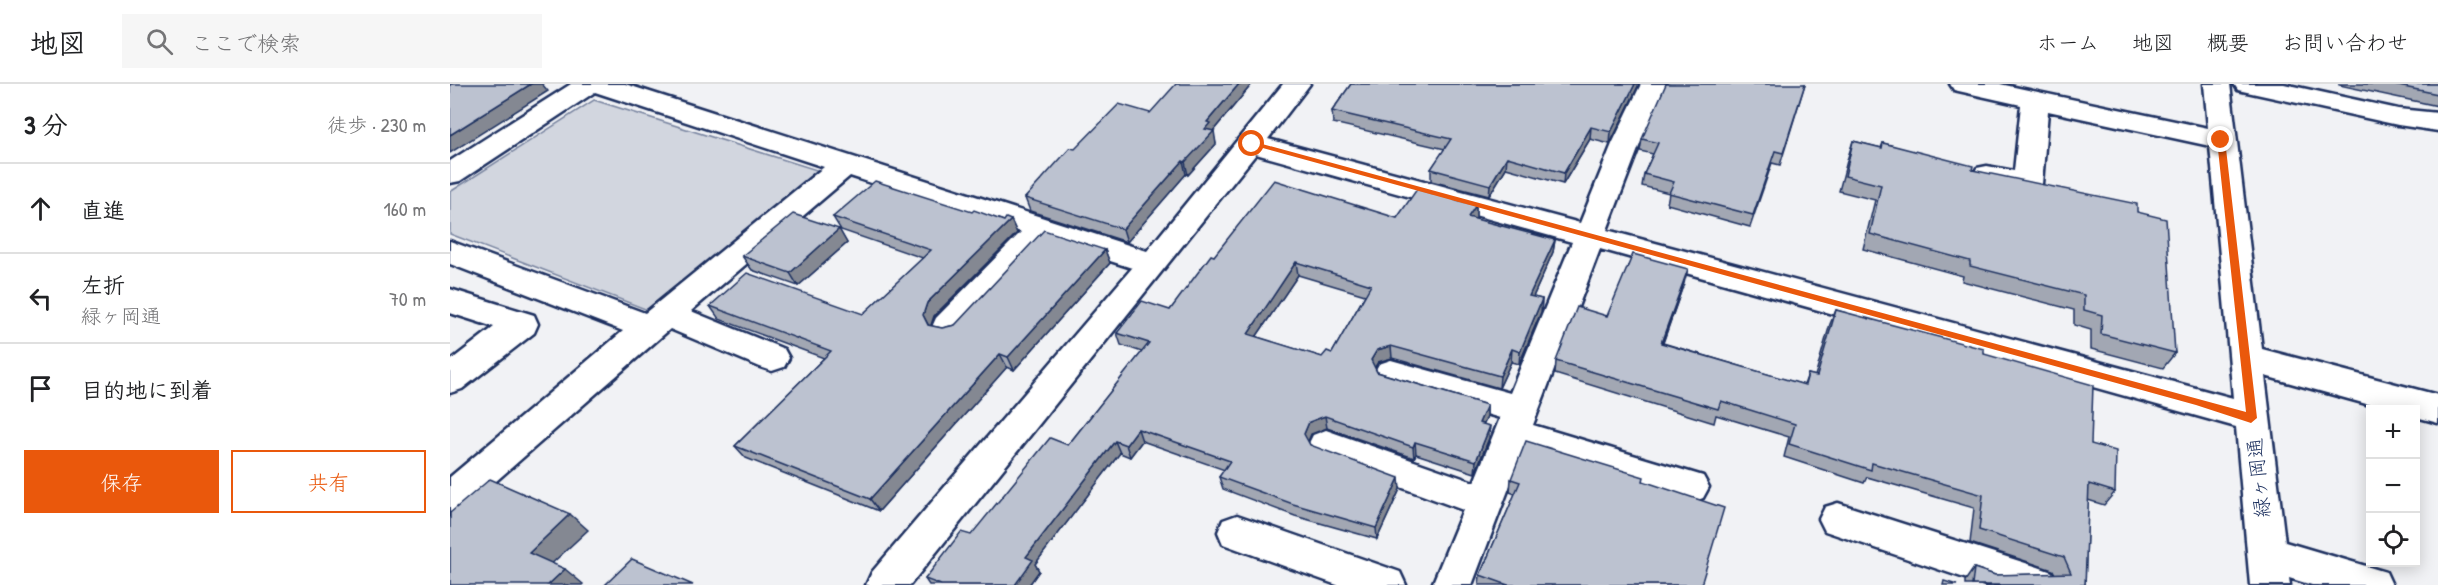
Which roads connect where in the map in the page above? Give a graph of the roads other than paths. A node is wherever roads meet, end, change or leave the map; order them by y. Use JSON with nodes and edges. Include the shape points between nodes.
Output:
{"nodes":[{"id":1,"x":590,"y":84,"type":"edge"},
{"id":2,"x":598,"y":84,"type":"edge"},
{"id":3,"x":1297,"y":84,"type":"edge"},
{"id":4,"x":1654,"y":84,"type":"edge"},
{"id":5,"x":1963,"y":84,"type":"edge"},
{"id":6,"x":2217,"y":84,"type":"edge"},
{"id":7,"x":2247,"y":84,"type":"edge"},
{"id":8,"x":2035,"y":100,"type":"junction"},
{"id":9,"x":2438,"y":122,"type":"edge"},
{"id":10,"x":2221,"y":140,"type":"junction"},
{"id":11,"x":1252,"y":144,"type":"junction"},
{"id":12,"x":844,"y":166,"type":"junction"},
{"id":13,"x":1962,"y":169,"type":"edge"},
{"id":14,"x":450,"y":174,"type":"edge"},
{"id":15,"x":1042,"y":229,"type":"junction"},
{"id":16,"x":1591,"y":235,"type":"junction"},
{"id":17,"x":450,"y":252,"type":"edge"},
{"id":18,"x":1153,"y":264,"type":"junction"},
{"id":19,"x":450,"y":301,"type":"edge"},
{"id":20,"x":657,"y":321,"type":"junction"},
{"id":21,"x":948,"y":327,"type":"edge"},
{"id":22,"x":772,"y":358,"type":"dead end"},
{"id":23,"x":2245,"y":358,"type":"junction"},
{"id":24,"x":1391,"y":373,"type":"dead end"},
{"id":25,"x":450,"y":380,"type":"edge"},
{"id":26,"x":2438,"y":409,"type":"edge"},
{"id":27,"x":2251,"y":418,"type":"junction"},
{"id":28,"x":1515,"y":421,"type":"junction"},
{"id":29,"x":1326,"y":445,"type":"dead end"},
{"id":30,"x":1690,"y":487,"type":"dead end"},
{"id":31,"x":450,"y":499,"type":"edge"},
{"id":32,"x":1484,"y":502,"type":"junction"},
{"id":33,"x":1838,"y":519,"type":"dead end"},
{"id":34,"x":1237,"y":532,"type":"dead end"},
{"id":35,"x":2268,"y":569,"type":"edge"},
{"id":36,"x":886,"y":585,"type":"edge"},
{"id":37,"x":1386,"y":585,"type":"edge"},
{"id":38,"x":1452,"y":585,"type":"edge"},
{"id":39,"x":2038,"y":585,"type":"edge"},
{"id":40,"x":2372,"y":585,"type":"edge"}],
"edges":[{"from":1,"to":14,"type":"street"},
{"from":2,"to":12,"type":"street"},
{"from":3,"to":11,"type":"street"},
{"from":4,"to":16,"type":"street"},
{"from":5,"to":8,"type":"street"},
{"from":6,"to":10,"type":"street","name":"緑ヶ岡通"},
{"from":7,"to":9,"type":"street"},
{"from":8,"to":10,"type":"street"},
{"from":8,"to":13,"type":"street","via":[[2027,184]]},
{"from":10,"to":23,"type":"street","name":"緑ヶ岡通"},
{"from":11,"to":16,"type":"street"},
{"from":11,"to":18,"type":"street"},
{"from":12,"to":15,"type":"street"},
{"from":12,"to":20,"type":"street"},
{"from":15,"to":18,"type":"street"},
{"from":15,"to":21,"type":"street"},
{"from":16,"to":27,"type":"street"},
{"from":16,"to":28,"type":"street"},
{"from":17,"to":20,"type":"street"},
{"from":18,"to":36,"type":"street"},
{"from":19,"to":25,"type":"street","via":[[522,324]]},
{"from":20,"to":22,"type":"street"},
{"from":20,"to":31,"type":"street"},
{"from":23,"to":26,"type":"street"},
{"from":23,"to":27,"type":"street","name":"緑ヶ岡通"},
{"from":24,"to":28,"type":"street"},
{"from":27,"to":35,"type":"street","name":"緑ヶ岡通"},
{"from":28,"to":30,"type":"street"},
{"from":28,"to":32,"type":"street"},
{"from":29,"to":32,"type":"street"},
{"from":32,"to":38,"type":"street"},
{"from":33,"to":39,"type":"street"},
{"from":34,"to":37,"type":"street"},
{"from":35,"to":40,"type":"street"}]}
